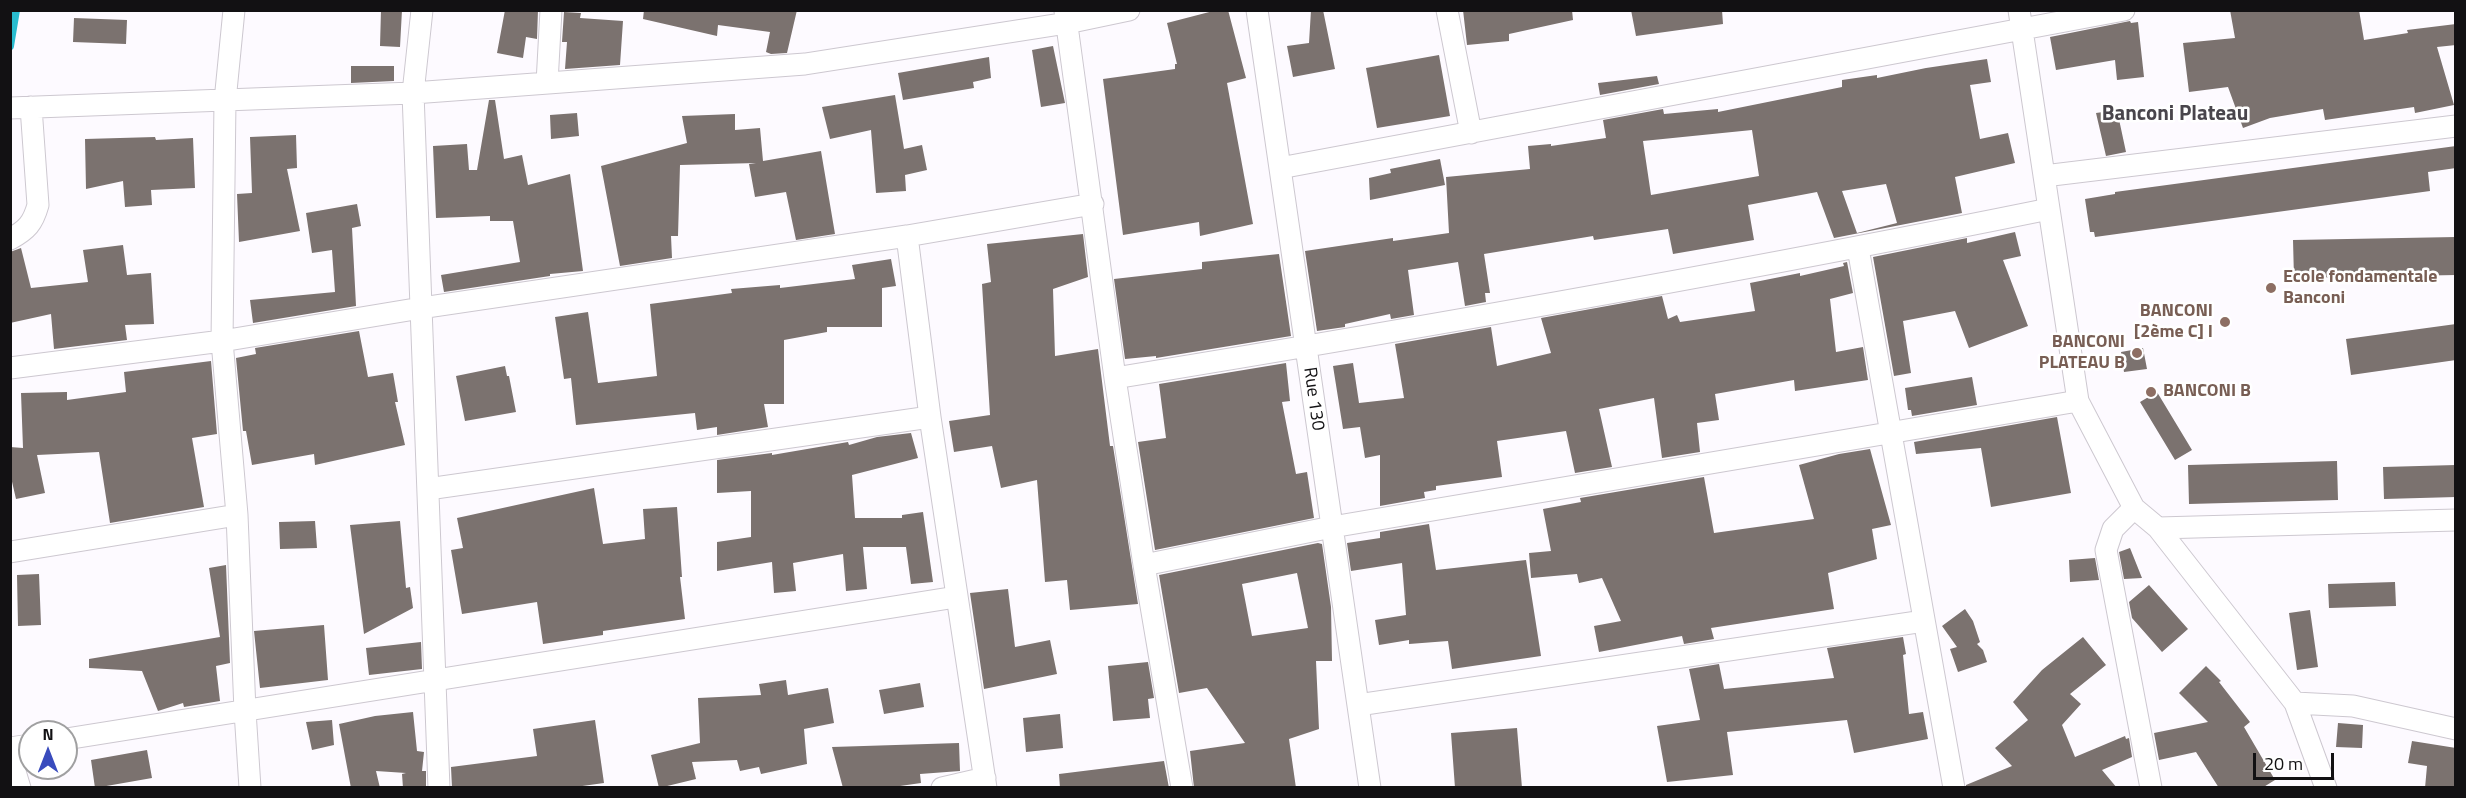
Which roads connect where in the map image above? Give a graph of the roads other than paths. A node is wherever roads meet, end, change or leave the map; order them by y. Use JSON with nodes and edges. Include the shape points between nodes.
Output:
{"nodes":[{"id":1,"x":234,"y":10,"type":"edge"},
{"id":2,"x":422,"y":10,"type":"edge"},
{"id":3,"x":551,"y":10,"type":"edge"},
{"id":4,"x":1129,"y":10,"type":"edge"},
{"id":5,"x":1257,"y":10,"type":"edge"},
{"id":6,"x":1447,"y":10,"type":"edge"},
{"id":7,"x":2124,"y":10,"type":"edge"},
{"id":8,"x":1066,"y":17,"type":"edge"},
{"id":9,"x":2020,"y":20,"type":"edge"},
{"id":10,"x":547,"y":83,"type":"junction"},
{"id":11,"x":413,"y":93,"type":"junction"},
{"id":12,"x":225,"y":101,"type":"junction"},
{"id":13,"x":21,"y":108,"type":"edge"},
{"id":14,"x":2456,"y":126,"type":"edge"},
{"id":15,"x":1471,"y":133,"type":"junction"},
{"id":16,"x":1280,"y":168,"type":"junction"},
{"id":17,"x":2044,"y":176,"type":"junction"},
{"id":18,"x":1093,"y":204,"type":"junction"},
{"id":19,"x":2049,"y":209,"type":"junction"},
{"id":20,"x":907,"y":236,"type":"junction"},
{"id":21,"x":10,"y":239,"type":"edge"},
{"id":22,"x":1858,"y":248,"type":"junction"},
{"id":23,"x":421,"y":308,"type":"junction"},
{"id":24,"x":222,"y":340,"type":"junction"},
{"id":25,"x":1306,"y":347,"type":"junction"},
{"id":26,"x":10,"y":368,"type":"edge"},
{"id":27,"x":1115,"y":378,"type":"junction"},
{"id":28,"x":2078,"y":401,"type":"junction"},
{"id":29,"x":930,"y":417,"type":"junction"},
{"id":30,"x":1891,"y":434,"type":"junction"},
{"id":31,"x":428,"y":489,"type":"junction"},
{"id":32,"x":2134,"y":508,"type":"junction"},
{"id":33,"x":237,"y":515,"type":"junction"},
{"id":34,"x":2456,"y":520,"type":"edge"},
{"id":35,"x":1332,"y":527,"type":"junction"},
{"id":36,"x":2158,"y":528,"type":"junction"},
{"id":37,"x":10,"y":552,"type":"edge"},
{"id":38,"x":1144,"y":565,"type":"junction"},
{"id":39,"x":956,"y":597,"type":"junction"},
{"id":40,"x":1924,"y":621,"type":"junction"},
{"id":41,"x":435,"y":681,"type":"junction"},
{"id":42,"x":2295,"y":703,"type":"junction"},
{"id":43,"x":1358,"y":705,"type":"junction"},
{"id":44,"x":245,"y":711,"type":"junction"},
{"id":45,"x":2456,"y":729,"type":"edge"},
{"id":46,"x":78,"y":737,"type":"edge"},
{"id":47,"x":10,"y":755,"type":"edge"},
{"id":48,"x":985,"y":783,"type":"edge"},
{"id":49,"x":20,"y":788,"type":"edge"},
{"id":50,"x":250,"y":788,"type":"edge"},
{"id":51,"x":439,"y":788,"type":"edge"},
{"id":52,"x":942,"y":788,"type":"edge"},
{"id":53,"x":1182,"y":788,"type":"edge"},
{"id":54,"x":1370,"y":788,"type":"edge"},
{"id":55,"x":1954,"y":788,"type":"edge"},
{"id":56,"x":2151,"y":788,"type":"edge"},
{"id":57,"x":2326,"y":788,"type":"edge"}],
"edges":[{"from":1,"to":12,"type":"street"},
{"from":2,"to":11,"type":"street"},
{"from":3,"to":10,"type":"street"},
{"from":4,"to":8,"type":"street"},
{"from":5,"to":16,"type":"street","name":"Rue 130"},
{"from":6,"to":15,"type":"street"},
{"from":7,"to":9,"type":"street"},
{"from":8,"to":10,"type":"street","via":[[805,64]]},
{"from":8,"to":18,"type":"street"},
{"from":9,"to":15,"type":"street"},
{"from":9,"to":17,"type":"street"},
{"from":10,"to":11,"type":"street"},
{"from":11,"to":12,"type":"street"},
{"from":11,"to":23,"type":"street"},
{"from":12,"to":13,"type":"street"},
{"from":12,"to":24,"type":"street"},
{"from":13,"to":21,"type":"street","via":[[38,205],[34,220],[25,231]]},
{"from":14,"to":17,"type":"street"},
{"from":15,"to":16,"type":"street"},
{"from":16,"to":25,"type":"street","name":"Rue 130"},
{"from":17,"to":19,"type":"street"},
{"from":18,"to":20,"type":"street"},
{"from":18,"to":27,"type":"street"},
{"from":19,"to":22,"type":"street"},
{"from":19,"to":28,"type":"street"},
{"from":20,"to":23,"type":"street"},
{"from":20,"to":29,"type":"street"},
{"from":22,"to":25,"type":"street"},
{"from":22,"to":30,"type":"street"},
{"from":23,"to":24,"type":"street"},
{"from":23,"to":31,"type":"street"},
{"from":24,"to":26,"type":"street"},
{"from":24,"to":33,"type":"street"},
{"from":25,"to":27,"type":"street"},
{"from":25,"to":35,"type":"street","name":"Rue 130"},
{"from":27,"to":38,"type":"street"},
{"from":28,"to":30,"type":"street"},
{"from":28,"to":32,"type":"street"},
{"from":29,"to":31,"type":"street"},
{"from":29,"to":39,"type":"street"},
{"from":30,"to":35,"type":"street"},
{"from":30,"to":40,"type":"street"},
{"from":31,"to":41,"type":"street"},
{"from":32,"to":36,"type":"street"},
{"from":32,"to":56,"type":"street","via":[[2113,529],[2106,550]]},
{"from":33,"to":37,"type":"street"},
{"from":33,"to":44,"type":"street"},
{"from":34,"to":36,"type":"street"},
{"from":35,"to":38,"type":"street"},
{"from":35,"to":43,"type":"street","name":"Rue 130"},
{"from":36,"to":42,"type":"street"},
{"from":38,"to":53,"type":"street"},
{"from":39,"to":41,"type":"street"},
{"from":39,"to":48,"type":"street"},
{"from":40,"to":43,"type":"street"},
{"from":40,"to":55,"type":"street"},
{"from":41,"to":44,"type":"street"},
{"from":41,"to":51,"type":"street"},
{"from":42,"to":45,"type":"street","via":[[2353,706]]},
{"from":42,"to":57,"type":"street"},
{"from":43,"to":54,"type":"street","name":"Rue 130"},
{"from":44,"to":46,"type":"street"},
{"from":44,"to":50,"type":"street"},
{"from":47,"to":49,"type":"street"},
{"from":48,"to":52,"type":"street"}]}
